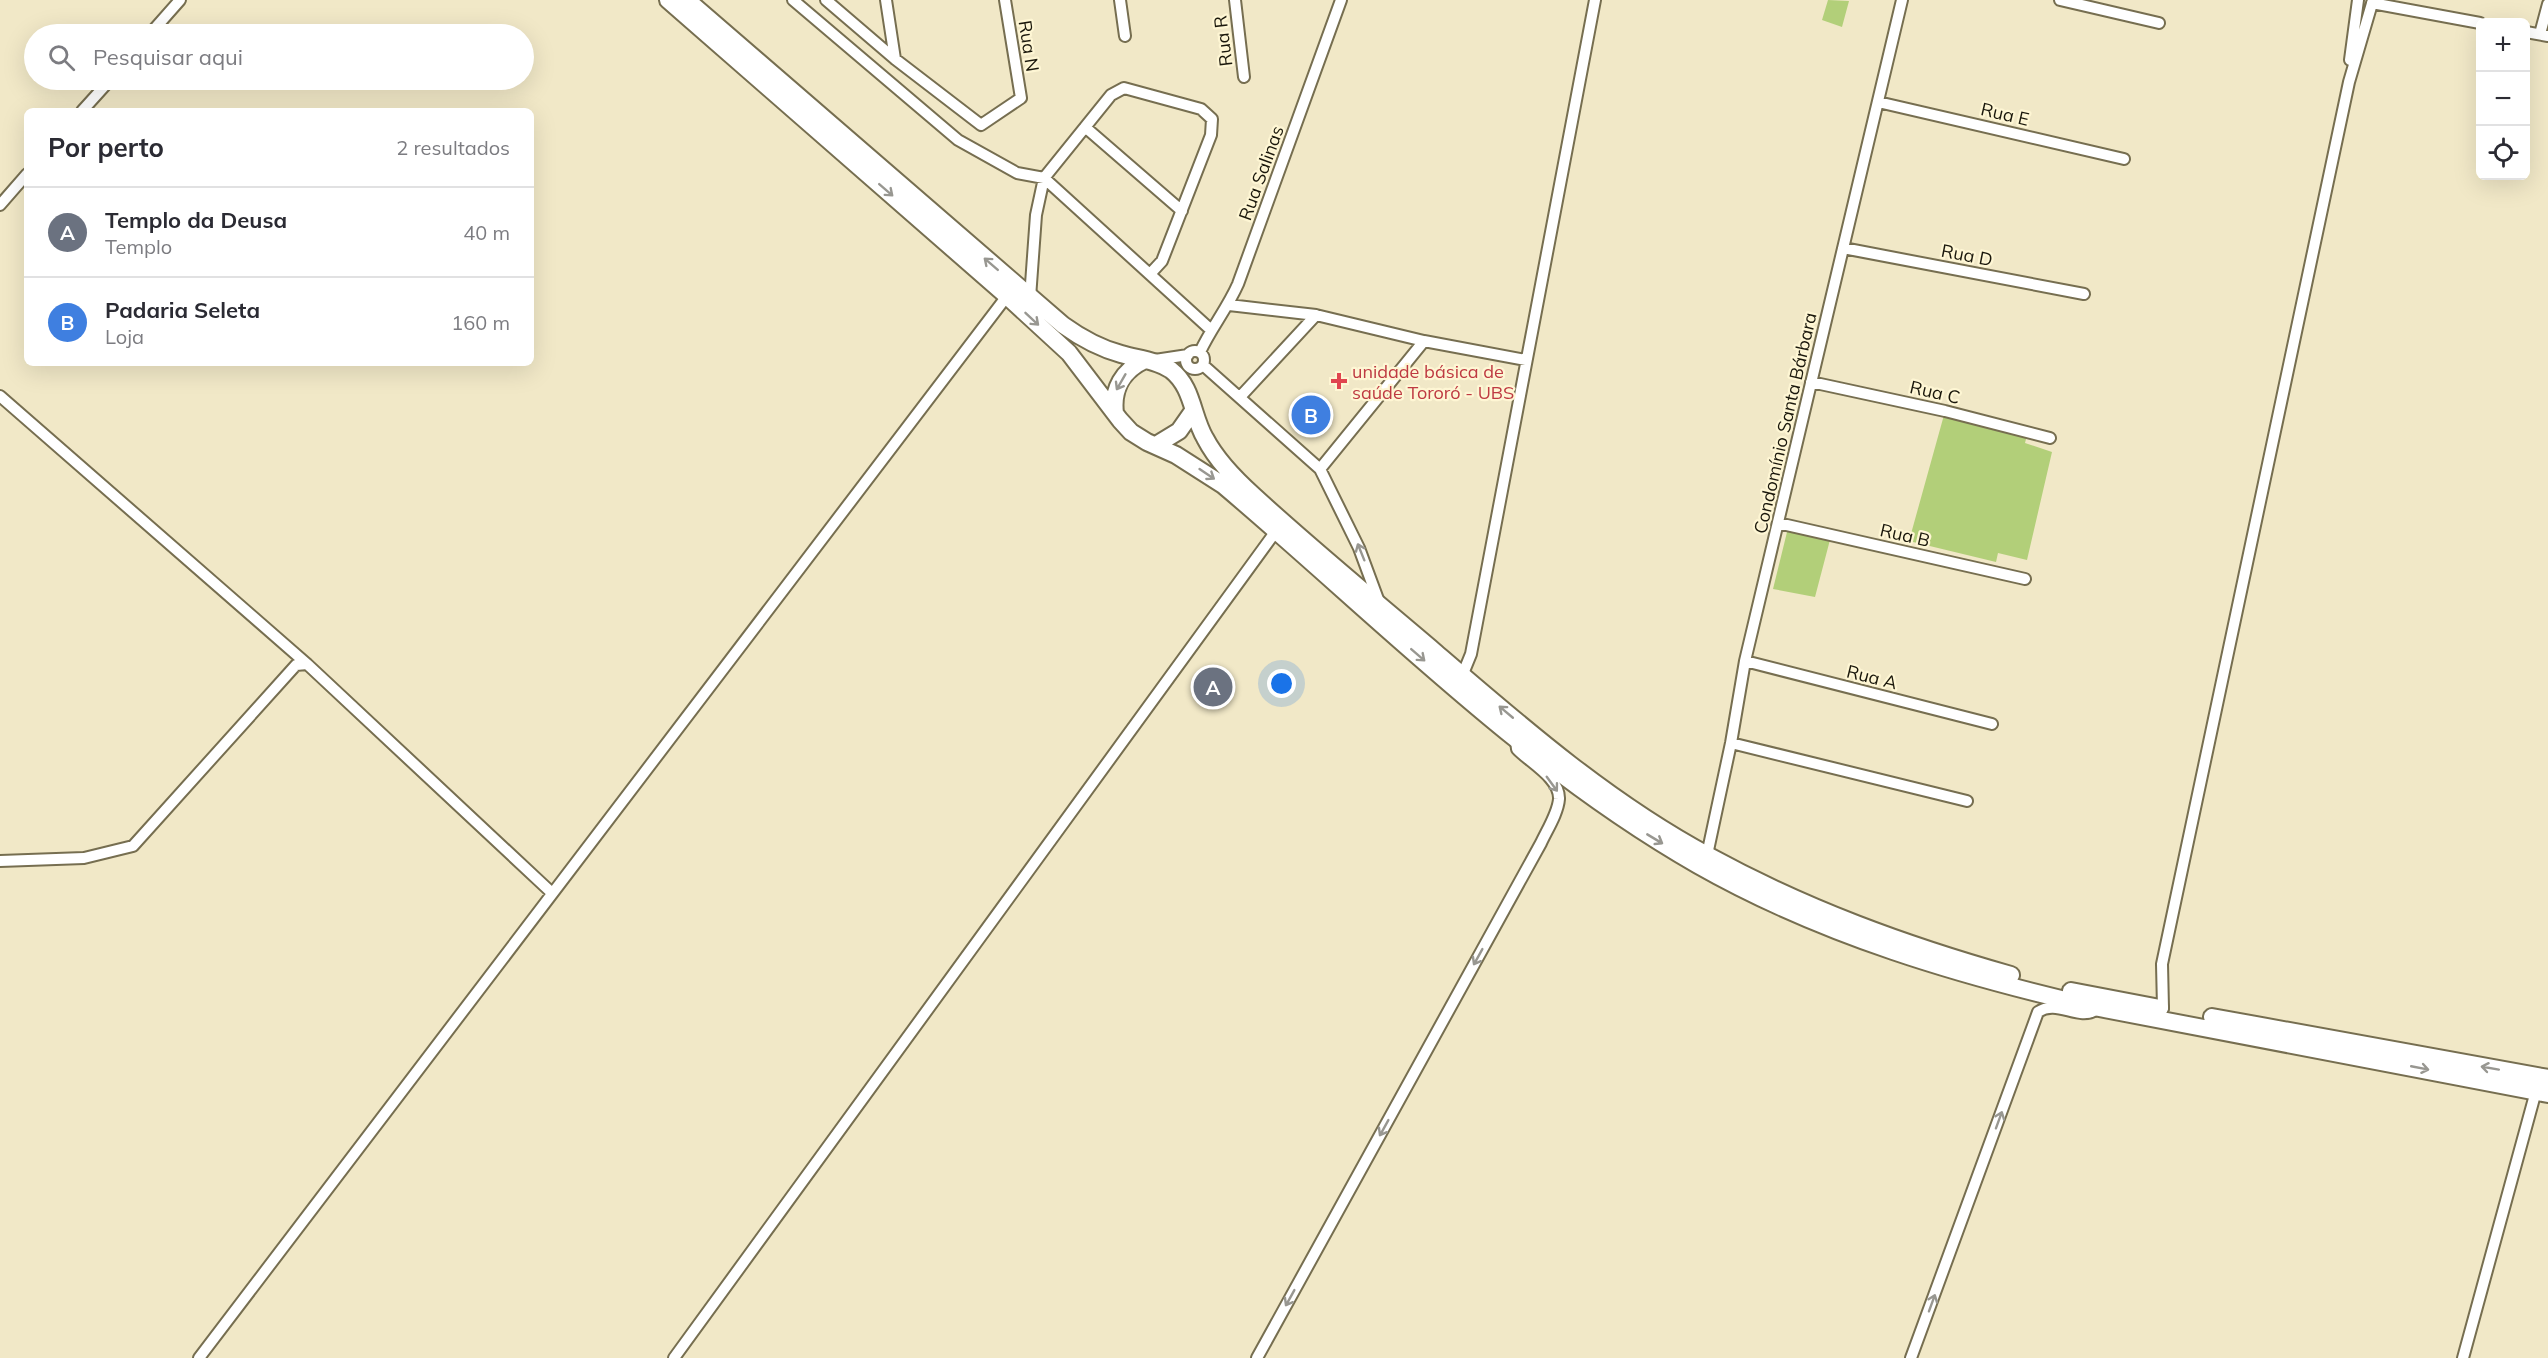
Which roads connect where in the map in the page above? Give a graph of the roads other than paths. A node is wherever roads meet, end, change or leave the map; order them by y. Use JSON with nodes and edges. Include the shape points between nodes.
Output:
{"nodes":[{"id":1,"x":180,"y":0,"type":"edge"},
{"id":2,"x":668,"y":0,"type":"edge"},
{"id":3,"x":687,"y":0,"type":"edge"},
{"id":4,"x":793,"y":0,"type":"edge"},
{"id":5,"x":826,"y":0,"type":"edge"},
{"id":6,"x":886,"y":0,"type":"edge"},
{"id":7,"x":1005,"y":0,"type":"edge"},
{"id":8,"x":1120,"y":0,"type":"edge"},
{"id":9,"x":1235,"y":0,"type":"edge"},
{"id":10,"x":1341,"y":0,"type":"edge"},
{"id":11,"x":1595,"y":0,"type":"edge"},
{"id":12,"x":1902,"y":0,"type":"edge"},
{"id":13,"x":2060,"y":0,"type":"edge"},
{"id":14,"x":2358,"y":0,"type":"edge"},
{"id":15,"x":2373,"y":2,"type":"edge"},
{"id":16,"x":2548,"y":4,"type":"edge"},
{"id":17,"x":2476,"y":22,"type":"edge"},
{"id":18,"x":2159,"y":23,"type":"dead end"},
{"id":19,"x":159,"y":24,"type":"edge"},
{"id":20,"x":2544,"y":35,"type":"edge"},
{"id":21,"x":1125,"y":36,"type":"dead end"},
{"id":22,"x":895,"y":59,"type":"junction"},
{"id":23,"x":1244,"y":77,"type":"dead end"},
{"id":24,"x":2349,"y":82,"type":"junction"},
{"id":25,"x":101,"y":90,"type":"edge"},
{"id":26,"x":1878,"y":102,"type":"junction"},
{"id":27,"x":85,"y":108,"type":"edge"},
{"id":28,"x":1085,"y":127,"type":"junction"},
{"id":29,"x":2124,"y":159,"type":"dead end"},
{"id":30,"x":24,"y":177,"type":"edge"},
{"id":31,"x":1044,"y":178,"type":"junction"},
{"id":32,"x":0,"y":205,"type":"edge"},
{"id":33,"x":1182,"y":211,"type":"junction"},
{"id":34,"x":1843,"y":248,"type":"junction"},
{"id":35,"x":1150,"y":274,"type":"junction"},
{"id":36,"x":2084,"y":294,"type":"dead end"},
{"id":37,"x":1007,"y":296,"type":"junction"},
{"id":38,"x":1030,"y":298,"type":"junction"},
{"id":39,"x":1229,"y":305,"type":"junction"},
{"id":40,"x":1316,"y":315,"type":"junction"},
{"id":41,"x":1210,"y":329,"type":"junction"},
{"id":42,"x":1424,"y":341,"type":"junction"},
{"id":43,"x":1200,"y":352,"type":"junction"},
{"id":44,"x":1188,"y":355,"type":"junction"},
{"id":45,"x":1145,"y":360,"type":"junction"},
{"id":46,"x":1526,"y":360,"type":"junction"},
{"id":47,"x":1200,"y":367,"type":"junction"},
{"id":48,"x":1811,"y":382,"type":"junction"},
{"id":49,"x":1189,"y":394,"type":"junction"},
{"id":50,"x":0,"y":396,"type":"edge"},
{"id":51,"x":1240,"y":397,"type":"junction"},
{"id":52,"x":1193,"y":411,"type":"junction"},
{"id":53,"x":1115,"y":413,"type":"junction"},
{"id":54,"x":2050,"y":438,"type":"dead end"},
{"id":55,"x":1156,"y":446,"type":"junction"},
{"id":56,"x":1320,"y":469,"type":"junction"},
{"id":57,"x":1778,"y":523,"type":"junction"},
{"id":58,"x":1276,"y":531,"type":"junction"},
{"id":59,"x":2025,"y":579,"type":"dead end"},
{"id":60,"x":1381,"y":607,"type":"junction"},
{"id":61,"x":1745,"y":661,"type":"junction"},
{"id":62,"x":307,"y":664,"type":"junction"},
{"id":63,"x":1462,"y":676,"type":"junction"},
{"id":64,"x":1992,"y":724,"type":"dead end"},
{"id":65,"x":1516,"y":741,"type":"junction"},
{"id":66,"x":1731,"y":743,"type":"junction"},
{"id":67,"x":1967,"y":801,"type":"dead end"},
{"id":68,"x":1707,"y":855,"type":"junction"},
{"id":69,"x":0,"y":861,"type":"edge"},
{"id":70,"x":552,"y":893,"type":"junction"},
{"id":71,"x":2099,"y":1008,"type":"junction"},
{"id":72,"x":2163,"y":1008,"type":"junction"},
{"id":73,"x":2548,"y":1078,"type":"edge"},
{"id":74,"x":2542,"y":1093,"type":"edge"},
{"id":75,"x":200,"y":1358,"type":"edge"},
{"id":76,"x":674,"y":1358,"type":"edge"},
{"id":77,"x":1257,"y":1358,"type":"edge"},
{"id":78,"x":1911,"y":1358,"type":"edge"},
{"id":79,"x":2463,"y":1358,"type":"edge"}],
"edges":[{"from":1,"to":19,"type":"street"},
{"from":2,"to":37,"type":"main road","one_way":true},
{"from":38,"to":3,"type":"main road","one_way":true},
{"from":4,"to":31,"type":"street","via":[[958,140],[1017,173]]},
{"from":5,"to":22,"type":"street"},
{"from":6,"to":22,"type":"street"},
{"from":7,"to":22,"type":"street","name":"Rua N","via":[[1021,98],[981,125]]},
{"from":8,"to":21,"type":"street"},
{"from":9,"to":23,"type":"street","name":"Rua R"},
{"from":10,"to":39,"type":"street","name":"Rua Salinas"},
{"from":11,"to":46,"type":"street"},
{"from":12,"to":26,"type":"street","name":"Condomínio Santa Bárbara"},
{"from":13,"to":18,"type":"street"},
{"from":14,"to":24,"type":"street"},
{"from":15,"to":17,"type":"street"},
{"from":15,"to":24,"type":"street"},
{"from":16,"to":20,"type":"street"},
{"from":24,"to":72,"type":"street","via":[[2162,964]]},
{"from":25,"to":27,"type":"street"},
{"from":26,"to":29,"type":"street","name":"Rua E"},
{"from":26,"to":34,"type":"street","name":"Condomínio Santa Bárbara"},
{"from":28,"to":31,"type":"street"},
{"from":28,"to":33,"type":"street"},
{"from":28,"to":33,"type":"street","via":[[1111,95],[1124,88],[1201,109],[1212,119],[1211,135]]},
{"from":30,"to":32,"type":"street"},
{"from":31,"to":35,"type":"street"},
{"from":31,"to":38,"type":"street","via":[[1036,215]]},
{"from":33,"to":35,"type":"street","via":[[1162,261]]},
{"from":34,"to":36,"type":"street","name":"Rua D"},
{"from":34,"to":48,"type":"street","name":"Condomínio Santa Bárbara"},
{"from":35,"to":41,"type":"street"},
{"from":37,"to":53,"type":"main road","one_way":true,"via":[[1069,353]]},
{"from":37,"to":70,"type":"street"},
{"from":38,"to":45,"type":"main road","via":[[1086,340]]},
{"from":39,"to":40,"type":"street"},
{"from":39,"to":41,"type":"street","name":"Rua Salinas"},
{"from":40,"to":42,"type":"street"},
{"from":40,"to":51,"type":"street"},
{"from":41,"to":43,"type":"street","name":"Rua Salinas"},
{"from":42,"to":46,"type":"street"},
{"from":42,"to":56,"type":"street"},
{"from":43,"to":44,"type":"street"},
{"from":43,"to":47,"type":"street","via":[[1204,358]]},
{"from":44,"to":45,"type":"street"},
{"from":44,"to":47,"type":"street","via":[[1188,365]]},
{"from":45,"to":49,"type":"main road","via":[[1161,364],[1175,374]]},
{"from":45,"to":53,"type":"main road","one_way":true,"via":[[1120,381],[1114,397]]},
{"from":46,"to":63,"type":"street","via":[[1471,654]]},
{"from":47,"to":49,"type":"street"},
{"from":47,"to":51,"type":"street"},
{"from":48,"to":54,"type":"street","name":"Rua C"},
{"from":48,"to":57,"type":"street","name":"Condomínio Santa Bárbara"},
{"from":49,"to":52,"type":"main road"},
{"from":50,"to":62,"type":"street"},
{"from":51,"to":56,"type":"street"},
{"from":52,"to":55,"type":"main road","via":[[1179,430]]},
{"from":52,"to":60,"type":"main road","via":[[1212,450],[1232,475]]},
{"from":53,"to":55,"type":"main road","via":[[1131,432]]},
{"from":55,"to":58,"type":"main road","one_way":true,"via":[[1223,485]]},
{"from":60,"to":56,"type":"street","one_way":true,"via":[[1359,548]]},
{"from":57,"to":59,"type":"street","name":"Rua B"},
{"from":57,"to":61,"type":"street","name":"Condomínio Santa Bárbara"},
{"from":58,"to":65,"type":"main road","one_way":true},
{"from":58,"to":76,"type":"street"},
{"from":60,"to":63,"type":"main road"},
{"from":61,"to":64,"type":"street","name":"Rua A"},
{"from":61,"to":66,"type":"street","name":"Condomínio Santa Bárbara"},
{"from":62,"to":69,"type":"street","via":[[296,665],[133,846],[84,858]]},
{"from":62,"to":70,"type":"street"},
{"from":68,"to":63,"type":"main road","one_way":true,"via":[[1581,774]]},
{"from":65,"to":71,"type":"main road","one_way":true,"via":[[1633,825],[1699,866],[1773,903],[1851,938],[1927,964]]},
{"from":65,"to":77,"type":"street","one_way":true,"via":[[1517,749],[1558,790],[1549,825]]},
{"from":66,"to":67,"type":"street"},
{"from":66,"to":68,"type":"street","name":"Condomínio Santa Bárbara"},
{"from":68,"to":72,"type":"main road","via":[[1852,924],[1930,952],[2050,987]]},
{"from":70,"to":75,"type":"street"},
{"from":71,"to":74,"type":"main road","one_way":true},
{"from":78,"to":71,"type":"street","one_way":true,"via":[[2038,1012],[2053,1007],[2092,1013]]},
{"from":73,"to":72,"type":"main road","one_way":true},
{"from":74,"to":79,"type":"street"}]}
